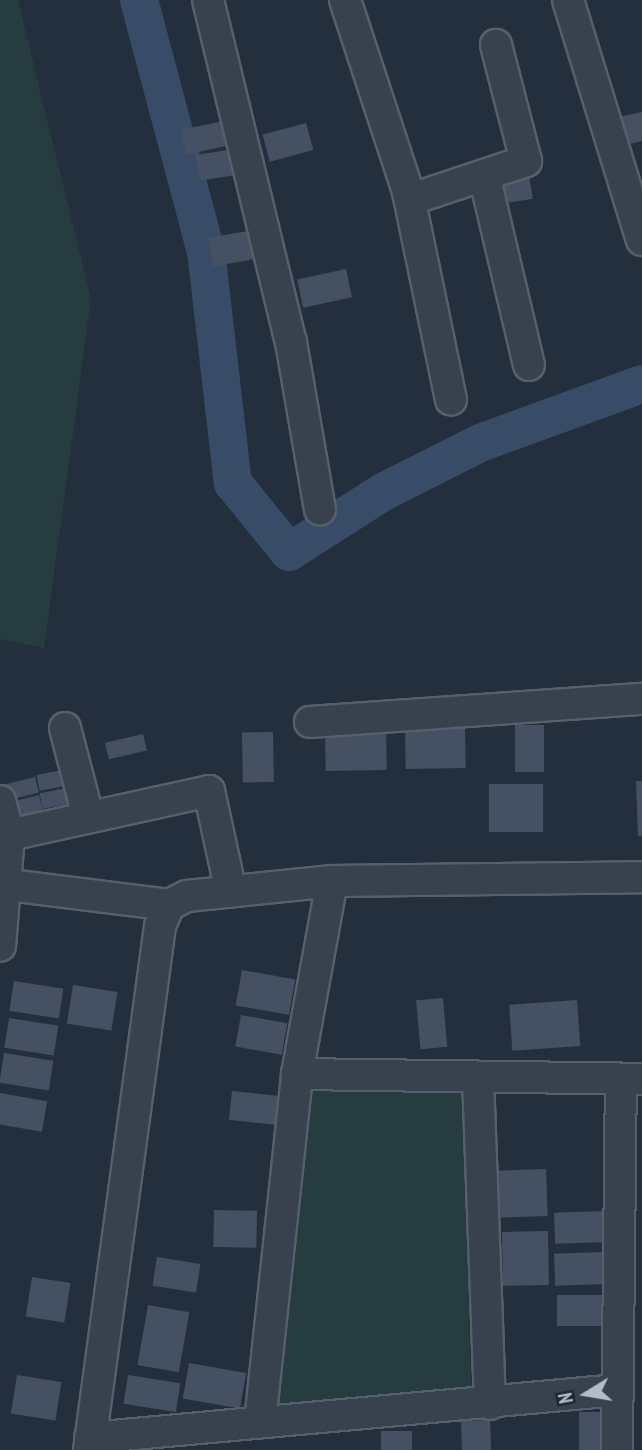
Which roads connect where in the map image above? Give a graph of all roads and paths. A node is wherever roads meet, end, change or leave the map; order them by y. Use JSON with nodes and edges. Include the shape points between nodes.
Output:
{"nodes":[{"id":1,"x":208,"y":0,"type":"edge"},
{"id":2,"x":345,"y":0,"type":"edge"},
{"id":3,"x":568,"y":0,"type":"edge"},
{"id":4,"x":496,"y":45,"type":"dead end"},
{"id":5,"x":485,"y":179,"type":"junction"},
{"id":6,"x":408,"y":192,"type":"junction"},
{"id":7,"x":642,"y":240,"type":"edge"},
{"id":8,"x":529,"y":365,"type":"dead end"},
{"id":9,"x":451,"y":401,"type":"dead end"},
{"id":10,"x":320,"y":509,"type":"dead end"},
{"id":11,"x":642,"y":699,"type":"edge"},
{"id":12,"x":310,"y":722,"type":"dead end"},
{"id":13,"x":65,"y":727,"type":"dead end"},
{"id":14,"x":0,"y":801,"type":"edge"},
{"id":15,"x":88,"y":816,"type":"junction"},
{"id":16,"x":4,"y":836,"type":"edge"},
{"id":17,"x":642,"y":877,"type":"edge"},
{"id":18,"x":332,"y":881,"type":"junction"},
{"id":19,"x":9,"y":885,"type":"junction"},
{"id":20,"x":231,"y":892,"type":"junction"},
{"id":21,"x":169,"y":905,"type":"junction"},
{"id":22,"x":0,"y":946,"type":"edge"},
{"id":23,"x":297,"y":1074,"type":"junction"},
{"id":24,"x":478,"y":1077,"type":"junction"},
{"id":25,"x":632,"y":1079,"type":"edge"},
{"id":26,"x":617,"y":1390,"type":"junction"},
{"id":27,"x":490,"y":1405,"type":"junction"},
{"id":28,"x":260,"y":1422,"type":"junction"},
{"id":29,"x":89,"y":1444,"type":"edge"},
{"id":30,"x":617,"y":1450,"type":"edge"}],
"edges":[{"from":1,"to":10,"type":"street","via":[[290,342]]},
{"from":2,"to":6,"type":"street"},
{"from":3,"to":7,"type":"street"},
{"from":4,"to":5,"type":"street","via":[[526,161]]},
{"from":5,"to":6,"type":"street","via":[[426,196]]},
{"from":5,"to":8,"type":"street"},
{"from":6,"to":9,"type":"street"},
{"from":11,"to":12,"type":"street"},
{"from":13,"to":15,"type":"street"},
{"from":14,"to":16,"type":"street"},
{"from":15,"to":16,"type":"street"},
{"from":15,"to":20,"type":"street","via":[[209,792]]},
{"from":16,"to":19,"type":"street"},
{"from":17,"to":18,"type":"street"},
{"from":18,"to":20,"type":"street"},
{"from":18,"to":23,"type":"street"},
{"from":19,"to":21,"type":"street"},
{"from":19,"to":22,"type":"street"},
{"from":20,"to":21,"type":"street"},
{"from":21,"to":29,"type":"street","via":[[160,926]]},
{"from":23,"to":24,"type":"street"},
{"from":23,"to":28,"type":"street"},
{"from":24,"to":25,"type":"street"},
{"from":24,"to":27,"type":"street"},
{"from":25,"to":26,"type":"street"},
{"from":26,"to":27,"type":"street"},
{"from":26,"to":30,"type":"street"},
{"from":27,"to":28,"type":"street"},
{"from":28,"to":29,"type":"street"}]}
